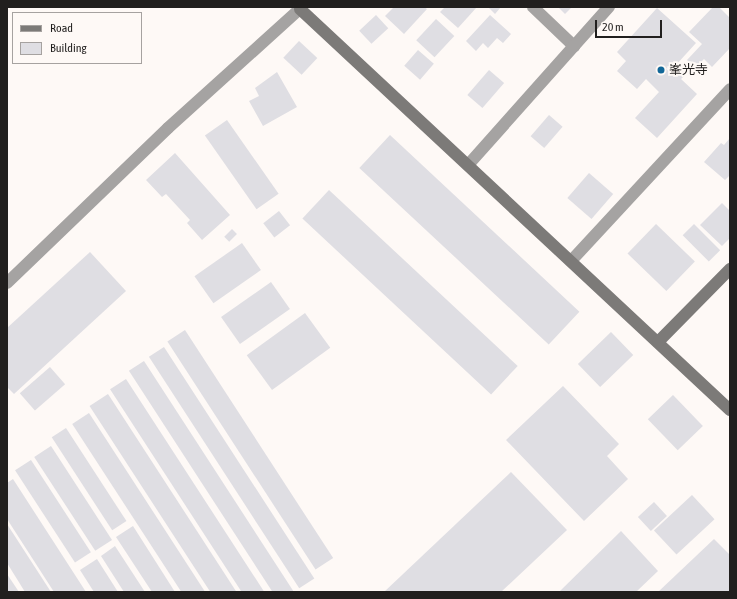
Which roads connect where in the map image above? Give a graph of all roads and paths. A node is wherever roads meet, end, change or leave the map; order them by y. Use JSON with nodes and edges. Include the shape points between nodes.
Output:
{"nodes":[{"id":1,"x":533,"y":7,"type":"edge"},
{"id":2,"x":609,"y":7,"type":"edge"},
{"id":3,"x":300,"y":8,"type":"edge"},
{"id":4,"x":574,"y":46,"type":"junction"},
{"id":5,"x":730,"y":89,"type":"edge"},
{"id":6,"x":468,"y":165,"type":"junction"},
{"id":7,"x":571,"y":261,"type":"junction"},
{"id":8,"x":730,"y":269,"type":"edge"},
{"id":9,"x":7,"y":283,"type":"edge"},
{"id":10,"x":658,"y":342,"type":"junction"},
{"id":11,"x":730,"y":410,"type":"edge"}],
"edges":[{"from":1,"to":4,"type":"street"},
{"from":2,"to":4,"type":"street"},
{"from":3,"to":6,"type":"street"},
{"from":3,"to":9,"type":"street","via":[[168,128]]},
{"from":4,"to":6,"type":"street"},
{"from":5,"to":7,"type":"street"},
{"from":6,"to":7,"type":"street"},
{"from":7,"to":10,"type":"street"},
{"from":8,"to":10,"type":"street"},
{"from":10,"to":11,"type":"street"}]}
